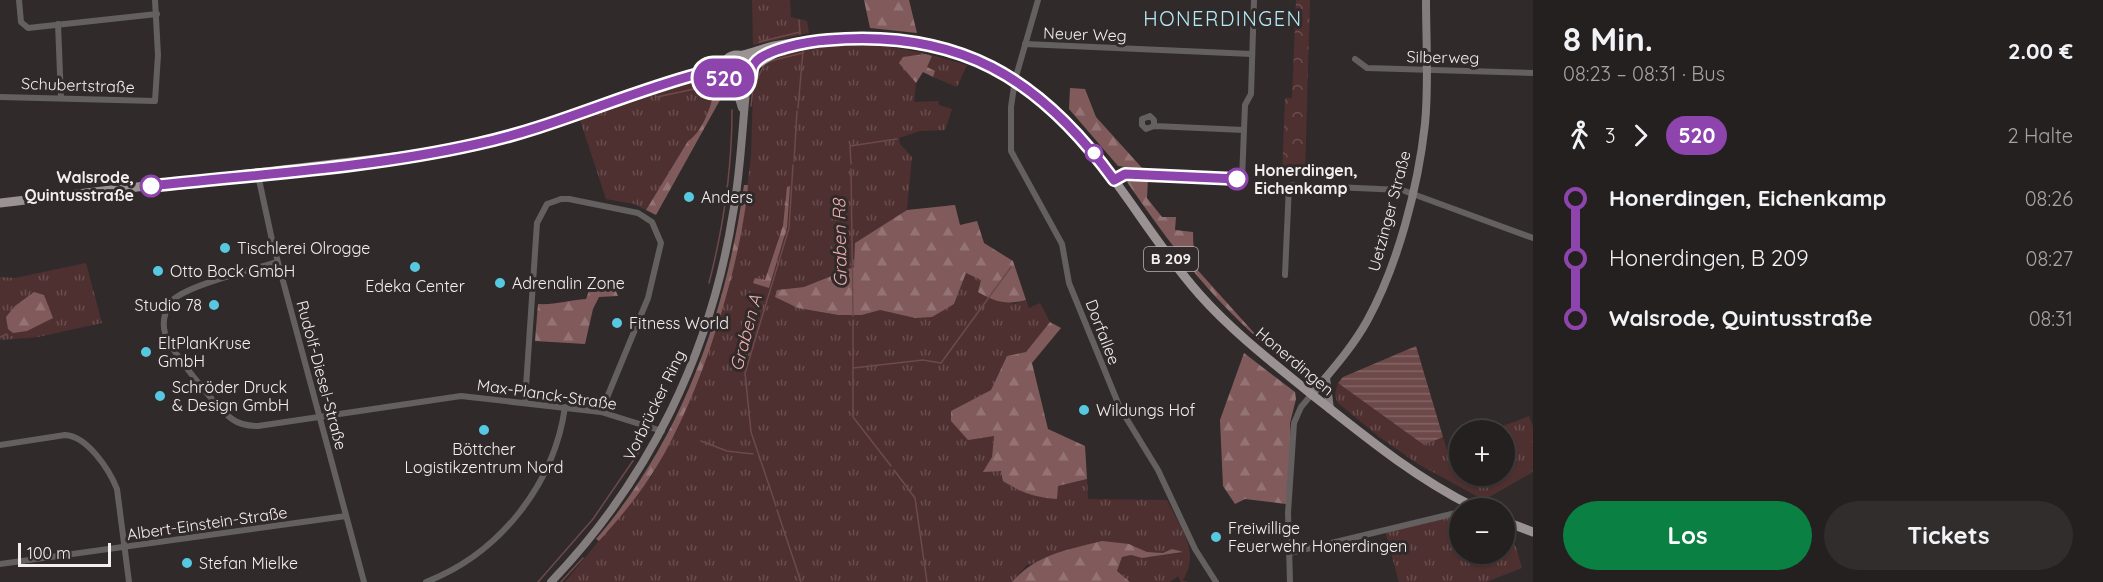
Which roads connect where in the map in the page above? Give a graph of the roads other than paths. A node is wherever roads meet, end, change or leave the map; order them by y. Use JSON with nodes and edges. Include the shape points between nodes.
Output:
{"nodes":[{"id":1,"x":20,"y":0,"type":"edge"},
{"id":2,"x":155,"y":0,"type":"edge"},
{"id":3,"x":1038,"y":0,"type":"edge"},
{"id":4,"x":1254,"y":0,"type":"edge"},
{"id":5,"x":1426,"y":0,"type":"edge"},
{"id":6,"x":157,"y":14,"type":"junction"},
{"id":7,"x":58,"y":24,"type":"junction"},
{"id":8,"x":1025,"y":44,"type":"junction"},
{"id":9,"x":786,"y":46,"type":"junction"},
{"id":10,"x":1252,"y":54,"type":"junction"},
{"id":11,"x":743,"y":56,"type":"junction"},
{"id":12,"x":1355,"y":59,"type":"dead end"},
{"id":13,"x":723,"y":63,"type":"junction"},
{"id":14,"x":753,"y":67,"type":"junction"},
{"id":15,"x":1427,"y":70,"type":"junction"},
{"id":16,"x":698,"y":74,"type":"junction"},
{"id":17,"x":1533,"y":74,"type":"edge"},
{"id":18,"x":723,"y":77,"type":"junction"},
{"id":19,"x":1015,"y":80,"type":"junction"},
{"id":20,"x":747,"y":82,"type":"junction"},
{"id":21,"x":735,"y":85,"type":"junction"},
{"id":22,"x":0,"y":97,"type":"edge"},
{"id":23,"x":61,"y":98,"type":"junction"},
{"id":24,"x":742,"y":109,"type":"junction"},
{"id":25,"x":1154,"y":126,"type":"dead end"},
{"id":26,"x":1244,"y":130,"type":"junction"},
{"id":27,"x":258,"y":175,"type":"junction"},
{"id":28,"x":1114,"y":180,"type":"junction"},
{"id":29,"x":1412,"y":192,"type":"junction"},
{"id":30,"x":0,"y":203,"type":"edge"},
{"id":31,"x":1533,"y":238,"type":"edge"},
{"id":32,"x":278,"y":262,"type":"junction"},
{"id":33,"x":1285,"y":275,"type":"dead end"},
{"id":34,"x":1326,"y":378,"type":"junction"},
{"id":35,"x":1312,"y":394,"type":"junction"},
{"id":36,"x":525,"y":402,"type":"junction"},
{"id":37,"x":565,"y":407,"type":"junction"},
{"id":38,"x":1330,"y":409,"type":"junction"},
{"id":39,"x":601,"y":412,"type":"junction"},
{"id":40,"x":320,"y":418,"type":"junction"},
{"id":41,"x":662,"y":431,"type":"junction"},
{"id":42,"x":0,"y":445,"type":"edge"},
{"id":43,"x":1459,"y":498,"type":"edge"},
{"id":44,"x":1449,"y":515,"type":"edge"},
{"id":45,"x":346,"y":516,"type":"junction"},
{"id":46,"x":1515,"y":525,"type":"edge"},
{"id":47,"x":1533,"y":532,"type":"edge"},
{"id":48,"x":124,"y":548,"type":"junction"},
{"id":49,"x":1290,"y":553,"type":"junction"},
{"id":50,"x":0,"y":564,"type":"edge"},
{"id":51,"x":129,"y":582,"type":"edge"},
{"id":52,"x":364,"y":582,"type":"edge"},
{"id":53,"x":426,"y":582,"type":"edge"},
{"id":54,"x":551,"y":582,"type":"edge"},
{"id":55,"x":1216,"y":582,"type":"edge"},
{"id":56,"x":1290,"y":582,"type":"edge"}],
"edges":[{"from":1,"to":7,"type":"street","via":[[23,26]]},
{"from":2,"to":6,"type":"street"},
{"from":3,"to":8,"type":"street","name":"Dorfallee"},
{"from":4,"to":10,"type":"street"},
{"from":5,"to":15,"type":"main road","name":"Uetzinger Straße"},
{"from":6,"to":7,"type":"street"},
{"from":6,"to":23,"type":"street","name":"Schubertstraße","via":[[155,101]]},
{"from":7,"to":23,"type":"street"},
{"from":8,"to":10,"type":"street","name":"Neuer Weg"},
{"from":8,"to":19,"type":"street","name":"Dorfallee"},
{"from":9,"to":11,"type":"main road","number":"B 209"},
{"from":9,"to":14,"type":"main road","number":"B 209"},
{"from":9,"to":19,"type":"main road","number":"B 209","via":[[861,38],[925,44],[969,56]]},
{"from":10,"to":26,"type":"street","via":[[1251,94],[1245,105]]},
{"from":11,"to":13,"type":"main road","number":"B 209","via":[[734,55]]},
{"from":11,"to":14,"type":"main road"},
{"from":12,"to":15,"type":"street","name":"Silberweg","via":[[1367,68]]},
{"from":13,"to":16,"type":"main road","number":"B 209"},
{"from":13,"to":18,"type":"main road"},
{"from":14,"to":20,"type":"main road"},
{"from":15,"to":17,"type":"street","name":"Silberweg"},
{"from":15,"to":29,"type":"main road","name":"Uetzinger Straße","via":[[1425,123]]},
{"from":16,"to":18,"type":"main road","number":"B 209"},
{"from":16,"to":27,"type":"main road","number":"B 209","via":[[479,144],[387,160]]},
{"from":18,"to":21,"type":"main road","number":"B 209"},
{"from":19,"to":28,"type":"main road","number":"B 209","via":[[1044,100],[1071,127]]},
{"from":19,"to":55,"type":"street","name":"Dorfallee","via":[[1011,117],[1014,160],[1062,244],[1069,283],[1120,408],[1158,470],[1195,549]]},
{"from":20,"to":21,"type":"main road"},
{"from":20,"to":24,"type":"main road","name":"Vorbrücker Ring"},
{"from":21,"to":24,"type":"main road","name":"Vorbrücker Ring"},
{"from":22,"to":23,"type":"street","name":"Schubertstraße"},
{"from":24,"to":41,"type":"main road","name":"Vorbrücker Ring","via":[[737,188],[722,266],[699,346]]},
{"from":25,"to":26,"type":"street"},
{"from":26,"to":28,"type":"street","via":[[1242,179],[1125,174]]},
{"from":27,"to":30,"type":"main road","number":"B 209"},
{"from":27,"to":32,"type":"street","name":"Rudolf-Diesel-Straße"},
{"from":28,"to":35,"type":"main road","name":"Honerdingen","number":"B 209","via":[[1201,296],[1264,356]]},
{"from":29,"to":31,"type":"street"},
{"from":29,"to":33,"type":"street","via":[[1289,185]]},
{"from":29,"to":34,"type":"main road","name":"Uetzinger Straße","via":[[1374,307]]},
{"from":32,"to":40,"type":"street","name":"Rudolf-Diesel-Straße"},
{"from":32,"to":40,"type":"street","name":"Max-Planck-Straße","via":[[184,291],[166,312],[164,332],[172,349],[234,420],[258,426]]},
{"from":34,"to":35,"type":"main road","name":"Uetzinger Straße"},
{"from":34,"to":38,"type":"main road"},
{"from":35,"to":38,"type":"main road","name":"Honerdingen","number":"B 209"},
{"from":35,"to":49,"type":"street","via":[[1301,406],[1294,423],[1288,513]]},
{"from":36,"to":37,"type":"street","name":"Max-Planck-Straße"},
{"from":36,"to":39,"type":"street","via":[[537,223],[547,204],[569,199],[645,216],[656,228],[661,243],[648,298]]},
{"from":36,"to":40,"type":"street","name":"Max-Planck-Straße","via":[[460,396]]},
{"from":37,"to":39,"type":"street","name":"Max-Planck-Straße"},
{"from":37,"to":53,"type":"street","via":[[545,470],[518,516],[462,566]]},
{"from":38,"to":43,"type":"main road","name":"Honerdingen","number":"B 209","via":[[1401,463]]},
{"from":39,"to":41,"type":"street","name":"Max-Planck-Straße"},
{"from":40,"to":45,"type":"street","name":"Rudolf-Diesel-Straße"},
{"from":41,"to":54,"type":"main road","name":"Vorbrücker Ring","via":[[610,512]]},
{"from":42,"to":48,"type":"street","via":[[65,435],[82,441],[113,478]]},
{"from":44,"to":49,"type":"street"},
{"from":45,"to":48,"type":"street","name":"Albert-Einstein-Straße"},
{"from":45,"to":52,"type":"street","name":"Rudolf-Diesel-Straße"},
{"from":46,"to":47,"type":"main road"},
{"from":48,"to":50,"type":"street","name":"Albert-Einstein-Straße"},
{"from":48,"to":51,"type":"street"},
{"from":49,"to":56,"type":"street"}]}
